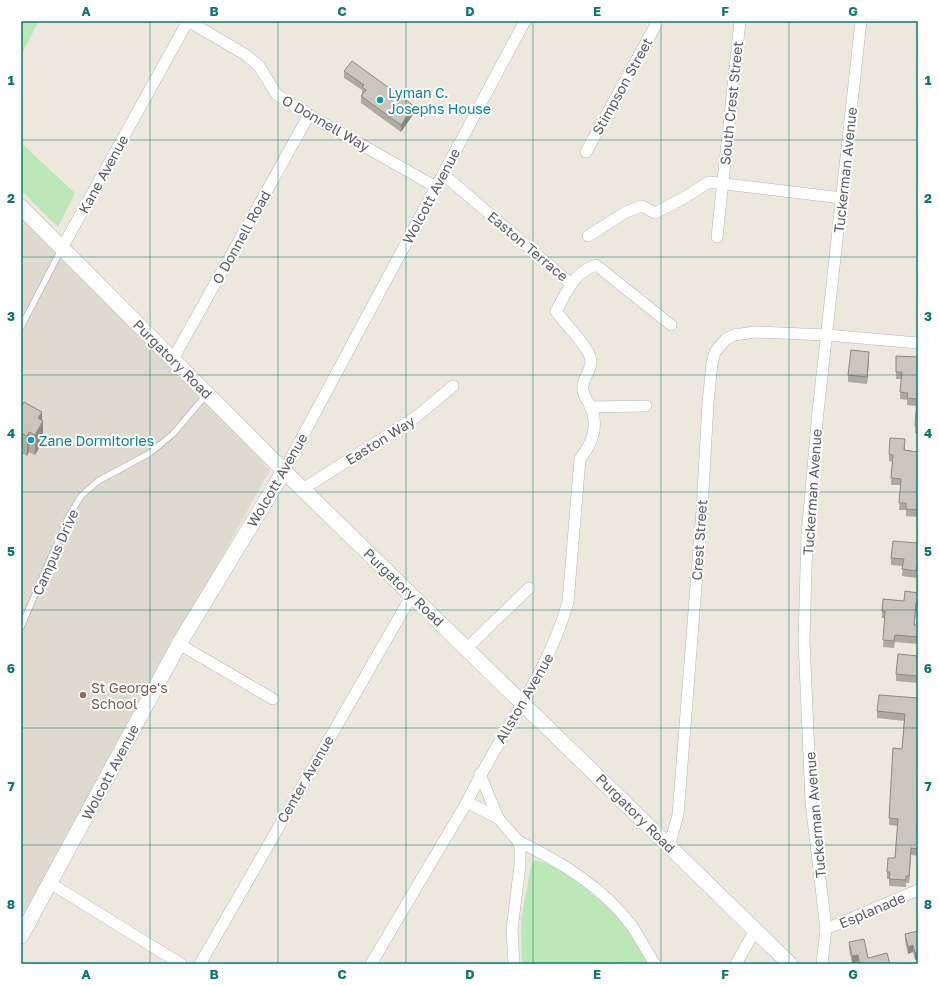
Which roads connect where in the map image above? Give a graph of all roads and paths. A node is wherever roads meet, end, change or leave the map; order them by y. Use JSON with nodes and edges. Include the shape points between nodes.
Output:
{"nodes":[{"id":1,"x":188,"y":21,"type":"edge"},
{"id":2,"x":525,"y":21,"type":"edge"},
{"id":3,"x":658,"y":21,"type":"edge"},
{"id":4,"x":740,"y":21,"type":"edge"},
{"id":5,"x":861,"y":21,"type":"edge"},
{"id":6,"x":309,"y":115,"type":"junction"},
{"id":7,"x":586,"y":152,"type":"dead end"},
{"id":8,"x":443,"y":174,"type":"junction"},
{"id":9,"x":722,"y":185,"type":"junction"},
{"id":10,"x":436,"y":187,"type":"junction"},
{"id":11,"x":842,"y":198,"type":"junction"},
{"id":12,"x":21,"y":207,"type":"edge"},
{"id":13,"x":588,"y":236,"type":"dead end"},
{"id":14,"x":717,"y":238,"type":"dead end"},
{"id":15,"x":62,"y":248,"type":"junction"},
{"id":16,"x":570,"y":283,"type":"junction"},
{"id":17,"x":671,"y":325,"type":"dead end"},
{"id":18,"x":21,"y":328,"type":"edge"},
{"id":19,"x":827,"y":335,"type":"junction"},
{"id":20,"x":918,"y":343,"type":"edge"},
{"id":21,"x":173,"y":359,"type":"junction"},
{"id":22,"x":453,"y":386,"type":"dead end"},
{"id":23,"x":207,"y":393,"type":"junction"},
{"id":24,"x":646,"y":406,"type":"dead end"},
{"id":25,"x":590,"y":407,"type":"junction"},
{"id":26,"x":284,"y":471,"type":"junction"},
{"id":27,"x":303,"y":489,"type":"junction"},
{"id":28,"x":529,"y":588,"type":"dead end"},
{"id":29,"x":412,"y":595,"type":"junction"},
{"id":30,"x":21,"y":627,"type":"edge"},
{"id":31,"x":179,"y":644,"type":"junction"},
{"id":32,"x":468,"y":648,"type":"junction"},
{"id":33,"x":273,"y":698,"type":"dead end"},
{"id":34,"x":522,"y":701,"type":"junction"},
{"id":35,"x":480,"y":774,"type":"junction"},
{"id":36,"x":466,"y":802,"type":"junction"},
{"id":37,"x":498,"y":818,"type":"junction"},
{"id":38,"x":518,"y":841,"type":"junction"},
{"id":39,"x":669,"y":846,"type":"junction"},
{"id":40,"x":50,"y":883,"type":"junction"},
{"id":41,"x":918,"y":890,"type":"edge"},
{"id":42,"x":826,"y":929,"type":"junction"},
{"id":43,"x":755,"y":930,"type":"junction"},
{"id":44,"x":21,"y":936,"type":"edge"},
{"id":45,"x":181,"y":964,"type":"edge"},
{"id":46,"x":200,"y":964,"type":"edge"},
{"id":47,"x":371,"y":964,"type":"edge"},
{"id":48,"x":514,"y":964,"type":"edge"},
{"id":49,"x":656,"y":964,"type":"edge"},
{"id":50,"x":736,"y":964,"type":"edge"},
{"id":51,"x":790,"y":964,"type":"edge"},
{"id":52,"x":822,"y":964,"type":"edge"}],
"edges":[{"from":1,"to":6,"type":"street","name":"O Donnell Way","via":[[246,55],[259,66],[277,95]]},
{"from":1,"to":15,"type":"street","name":"Kane Avenue"},
{"from":2,"to":8,"type":"street","name":"Wolcott Avenue"},
{"from":3,"to":7,"type":"street","name":"Stimpson Street"},
{"from":4,"to":9,"type":"street","name":"South Crest Street"},
{"from":5,"to":11,"type":"street","name":"Tuckerman Avenue"},
{"from":6,"to":10,"type":"street","name":"O Donnell Way"},
{"from":6,"to":21,"type":"street","name":"O Donnell Road"},
{"from":8,"to":10,"type":"street","name":"Wolcott Avenue"},
{"from":8,"to":16,"type":"street","name":"Easton Terrace"},
{"from":9,"to":11,"type":"street","name":"South Crest Street"},
{"from":9,"to":13,"type":"street","via":[[709,182],[655,212],[642,206],[626,212]]},
{"from":9,"to":14,"type":"street","name":"South Crest Street"},
{"from":10,"to":26,"type":"street","name":"Wolcott Avenue"},
{"from":11,"to":19,"type":"street","name":"Tuckerman Avenue"},
{"from":12,"to":15,"type":"street","name":"Purgatory Road"},
{"from":15,"to":18,"type":"lane","name":"Kane Avenue"},
{"from":15,"to":21,"type":"street","name":"Purgatory Road"},
{"from":16,"to":17,"type":"street","name":"Easton Terrace","via":[[596,265]]},
{"from":16,"to":25,"type":"street","name":"Allston Avenue","via":[[556,311],[589,353],[590,371],[583,384],[584,398]]},
{"from":19,"to":20,"type":"street"},
{"from":19,"to":39,"type":"street","name":"Crest Street","via":[[755,332],[734,335],[726,339],[715,352],[708,403],[678,815]]},
{"from":19,"to":42,"type":"street","name":"Tuckerman Avenue","via":[[807,535],[804,640],[811,802]]},
{"from":21,"to":23,"type":"street","name":"Purgatory Road"},
{"from":22,"to":27,"type":"street","name":"Easton Way","via":[[416,417]]},
{"from":23,"to":26,"type":"street","name":"Purgatory Road"},
{"from":23,"to":30,"type":"lane","name":"Campus Drive","via":[[173,434],[150,453],[98,480],[81,496],[68,518]]},
{"from":24,"to":25,"type":"street"},
{"from":25,"to":34,"type":"street","name":"Allston Avenue","via":[[594,429],[589,449],[580,459],[568,602],[554,645]]},
{"from":26,"to":27,"type":"street","name":"Purgatory Road"},
{"from":26,"to":31,"type":"street","name":"Wolcott Avenue"},
{"from":27,"to":29,"type":"street","name":"Purgatory Road"},
{"from":28,"to":32,"type":"street"},
{"from":29,"to":32,"type":"street","name":"Purgatory Road"},
{"from":29,"to":46,"type":"street","name":"Center Avenue"},
{"from":31,"to":33,"type":"street"},
{"from":31,"to":40,"type":"street","name":"Wolcott Avenue"},
{"from":32,"to":34,"type":"street","name":"Purgatory Road"},
{"from":34,"to":35,"type":"street","name":"Allston Avenue"},
{"from":34,"to":39,"type":"street","name":"Purgatory Road"},
{"from":35,"to":36,"type":"street","name":"Allston Avenue"},
{"from":35,"to":37,"type":"street"},
{"from":36,"to":37,"type":"street"},
{"from":36,"to":47,"type":"street","name":"Allston Avenue"},
{"from":37,"to":38,"type":"street"},
{"from":38,"to":48,"type":"street","via":[[520,865],[512,929]]},
{"from":38,"to":49,"type":"street","via":[[564,866],[604,897],[630,924]]},
{"from":39,"to":43,"type":"street","name":"Purgatory Road"},
{"from":40,"to":44,"type":"street","name":"Wolcott Avenue"},
{"from":40,"to":45,"type":"street"},
{"from":41,"to":42,"type":"street","name":"Esplanade"},
{"from":42,"to":52,"type":"street","name":"Tuckerman Avenue"},
{"from":43,"to":50,"type":"street"},
{"from":43,"to":51,"type":"street","name":"Purgatory Road"}]}
